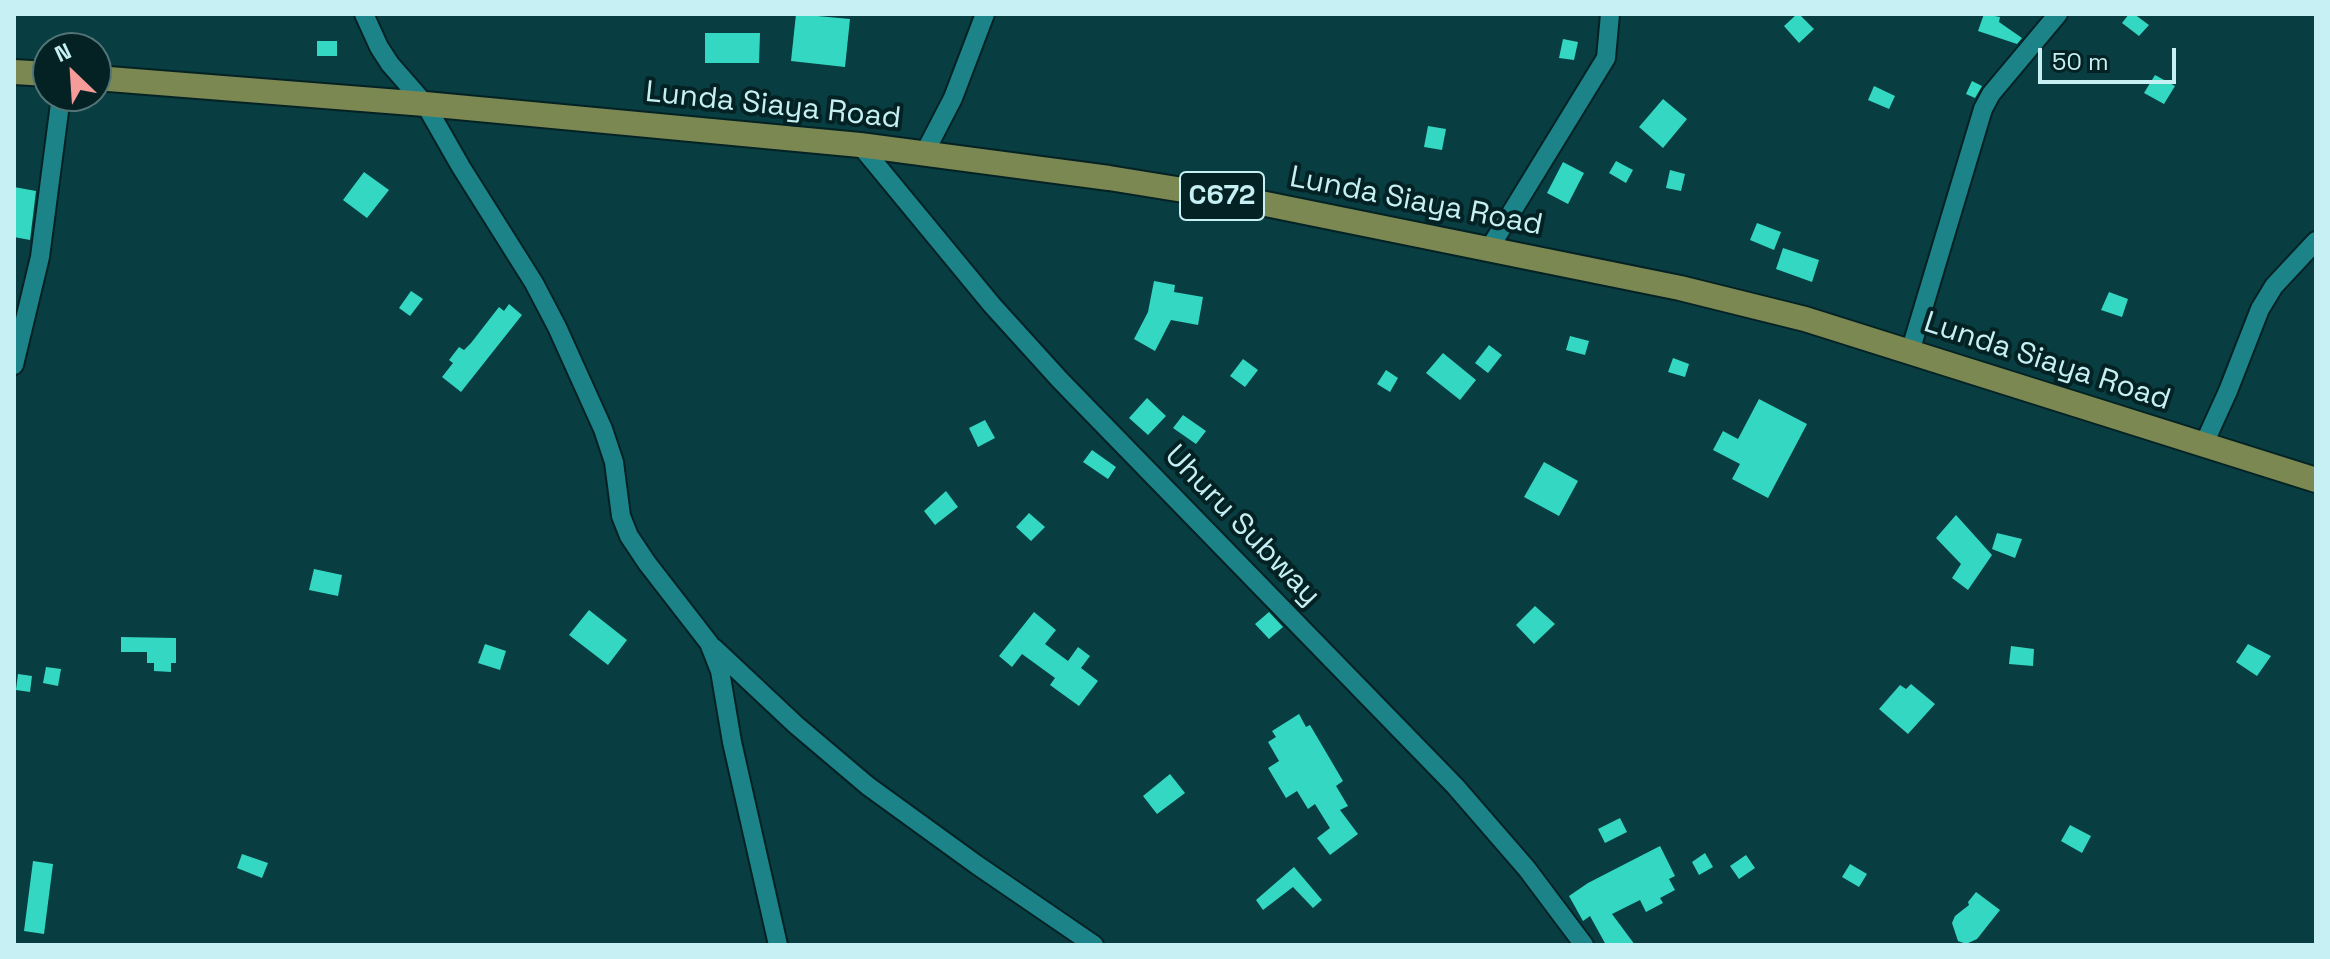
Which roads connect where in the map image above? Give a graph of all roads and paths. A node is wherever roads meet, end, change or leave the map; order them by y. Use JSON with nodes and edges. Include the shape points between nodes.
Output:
{"nodes":[{"id":1,"x":364,"y":14,"type":"edge"},
{"id":2,"x":985,"y":14,"type":"edge"},
{"id":3,"x":1610,"y":14,"type":"edge"},
{"id":4,"x":2058,"y":14,"type":"edge"},
{"id":5,"x":112,"y":79,"type":"edge"},
{"id":6,"x":425,"y":104,"type":"junction"},
{"id":7,"x":59,"y":112,"type":"edge"},
{"id":8,"x":860,"y":145,"type":"junction"},
{"id":9,"x":924,"y":154,"type":"junction"},
{"id":10,"x":2316,"y":241,"type":"edge"},
{"id":11,"x":1489,"y":249,"type":"junction"},
{"id":12,"x":1910,"y":352,"type":"junction"},
{"id":13,"x":14,"y":365,"type":"edge"},
{"id":14,"x":2203,"y":446,"type":"junction"},
{"id":15,"x":2316,"y":480,"type":"edge"},
{"id":16,"x":709,"y":643,"type":"junction"},
{"id":17,"x":778,"y":945,"type":"edge"},
{"id":18,"x":1094,"y":945,"type":"edge"},
{"id":19,"x":1584,"y":945,"type":"edge"}],
"edges":[{"from":1,"to":6,"type":"street","via":[[390,64]]},
{"from":2,"to":9,"type":"street","via":[[953,98]]},
{"from":3,"to":11,"type":"street","via":[[1606,58]]},
{"from":4,"to":12,"type":"street","via":[[1983,109]]},
{"from":5,"to":6,"type":"main road","name":"Lunda Siaya Road","number":"C672"},
{"from":6,"to":8,"type":"main road","name":"Lunda Siaya Road","number":"C672"},
{"from":6,"to":16,"type":"street","via":[[557,327],[603,429],[629,536]]},
{"from":7,"to":13,"type":"street","via":[[40,257]]},
{"from":8,"to":9,"type":"main road","name":"Lunda Siaya Road","number":"C672"},
{"from":8,"to":19,"type":"street","name":"Uhuru Subway","via":[[1060,380],[1455,786]]},
{"from":9,"to":11,"type":"main road","name":"Lunda Siaya Road","number":"C672","via":[[1251,201]]},
{"from":10,"to":14,"type":"street","via":[[2260,309]]},
{"from":11,"to":12,"type":"main road","name":"Lunda Siaya Road","number":"C672","via":[[1680,288]]},
{"from":12,"to":14,"type":"main road","name":"Lunda Siaya Road","number":"C672"},
{"from":14,"to":15,"type":"main road","name":"Lunda Siaya Road","number":"C672"},
{"from":16,"to":17,"type":"street","via":[[720,671]]},
{"from":16,"to":18,"type":"street","via":[[868,786]]}]}
